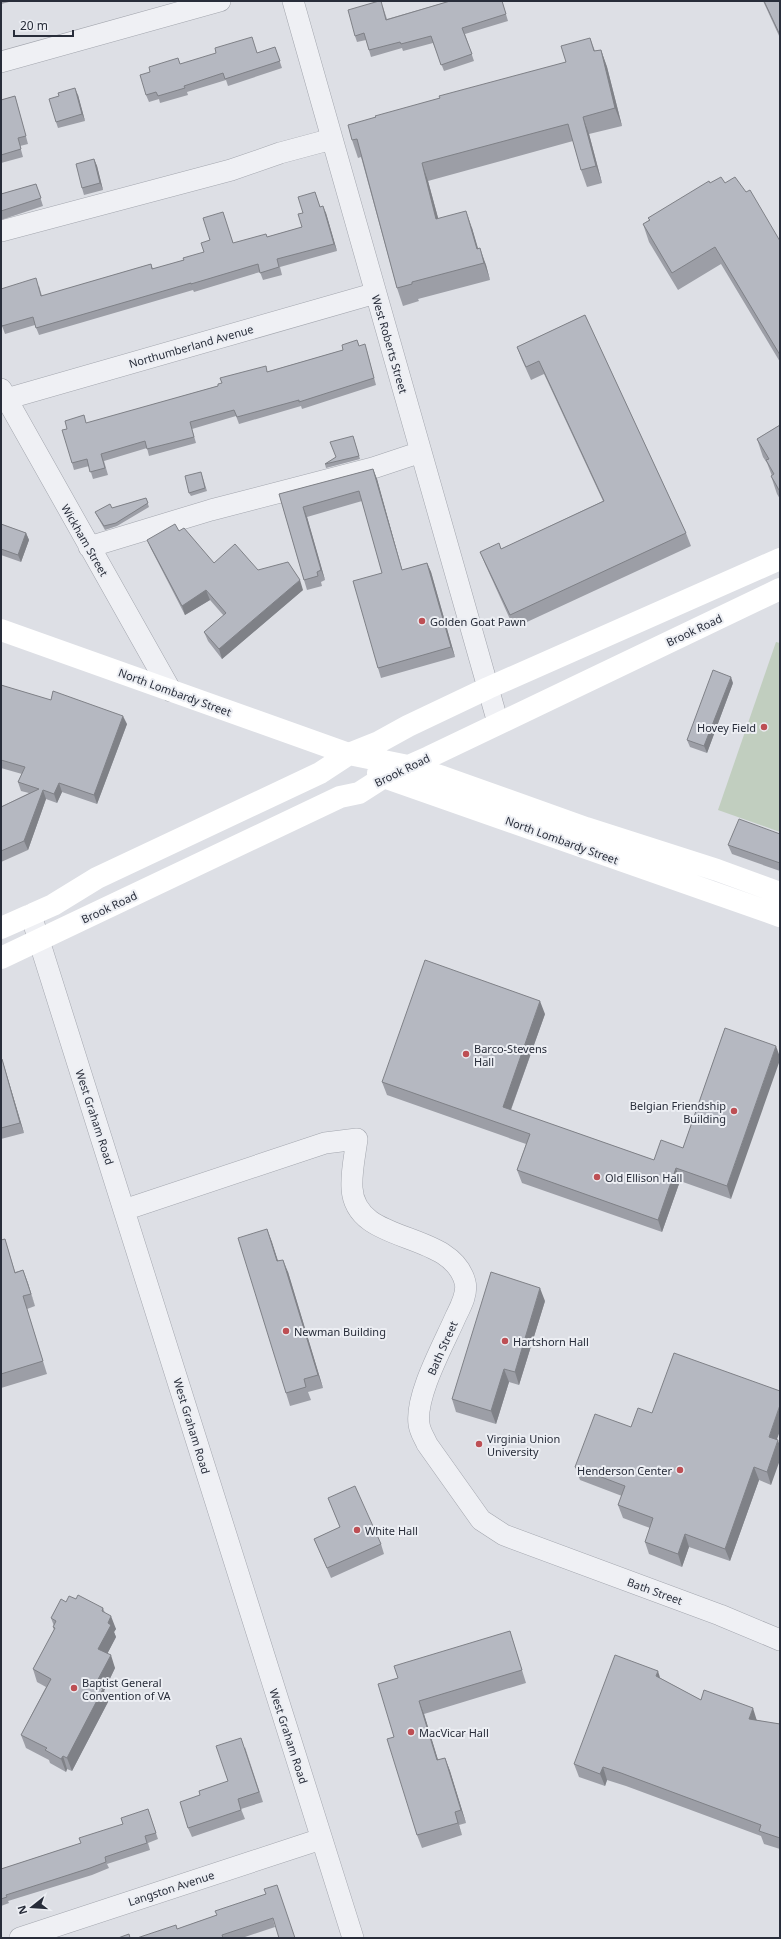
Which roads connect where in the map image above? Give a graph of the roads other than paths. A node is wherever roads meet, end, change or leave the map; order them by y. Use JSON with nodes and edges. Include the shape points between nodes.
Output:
{"nodes":[{"id":1,"x":220,"y":1,"type":"edge"},
{"id":2,"x":293,"y":1,"type":"edge"},
{"id":3,"x":1,"y":62,"type":"edge"},
{"id":4,"x":332,"y":139,"type":"junction"},
{"id":5,"x":1,"y":231,"type":"edge"},
{"id":6,"x":376,"y":293,"type":"junction"},
{"id":7,"x":4,"y":394,"type":"edge"},
{"id":8,"x":421,"y":452,"type":"junction"},
{"id":9,"x":89,"y":547,"type":"junction"},
{"id":10,"x":780,"y":559,"type":"edge"},
{"id":11,"x":780,"y":589,"type":"edge"},
{"id":12,"x":1,"y":630,"type":"edge"},
{"id":13,"x":488,"y":688,"type":"junction"},
{"id":14,"x":171,"y":691,"type":"junction"},
{"id":15,"x":498,"y":723,"type":"junction"},
{"id":16,"x":349,"y":754,"type":"junction"},
{"id":17,"x":408,"y":766,"type":"junction"},
{"id":18,"x":384,"y":777,"type":"junction"},
{"id":19,"x":780,"y":893,"type":"edge"},
{"id":20,"x":31,"y":915,"type":"junction"},
{"id":21,"x":780,"y":916,"type":"edge"},
{"id":22,"x":1,"y":928,"type":"edge"},
{"id":23,"x":38,"y":940,"type":"junction"},
{"id":24,"x":1,"y":958,"type":"edge"},
{"id":25,"x":124,"y":1210,"type":"junction"},
{"id":26,"x":780,"y":1640,"type":"edge"},
{"id":27,"x":321,"y":1839,"type":"junction"},
{"id":28,"x":20,"y":1938,"type":"edge"},
{"id":29,"x":353,"y":1938,"type":"edge"}],
"edges":[{"from":1,"to":3,"type":"street"},
{"from":2,"to":4,"type":"street","name":"West Roberts Street"},
{"from":4,"to":5,"type":"street","via":[[231,170]]},
{"from":4,"to":6,"type":"street","name":"West Roberts Street"},
{"from":6,"to":7,"type":"street","name":"Northumberland Avenue"},
{"from":6,"to":8,"type":"street","name":"West Roberts Street"},
{"from":7,"to":9,"type":"street","name":"Wickham Street"},
{"from":8,"to":9,"type":"street","via":[[373,468],[211,510]]},
{"from":8,"to":13,"type":"street","name":"West Roberts Street"},
{"from":9,"to":14,"type":"street","name":"Wickham Street"},
{"from":10,"to":13,"type":"main road"},
{"from":11,"to":15,"type":"main road","name":"Brook Road"},
{"from":12,"to":14,"type":"main road","name":"North Lombardy Street"},
{"from":13,"to":15,"type":"street","name":"West Roberts Street"},
{"from":13,"to":16,"type":"main road","via":[[379,742]]},
{"from":14,"to":16,"type":"main road","name":"North Lombardy Street"},
{"from":15,"to":17,"type":"main road","name":"Brook Road"},
{"from":16,"to":17,"type":"main road","name":"North Lombardy Street"},
{"from":16,"to":18,"type":"main road","name":"North Lombardy Street"},
{"from":16,"to":20,"type":"main road","via":[[320,773],[97,878],[53,905]]},
{"from":17,"to":18,"type":"main road","name":"Brook Road"},
{"from":17,"to":19,"type":"main road","name":"North Lombardy Street"},
{"from":18,"to":21,"type":"main road","name":"North Lombardy Street"},
{"from":18,"to":23,"type":"main road","name":"Brook Road","via":[[359,793],[340,797]]},
{"from":20,"to":22,"type":"main road"},
{"from":20,"to":23,"type":"street","name":"West Graham Road"},
{"from":23,"to":24,"type":"main road","name":"Brook Road"},
{"from":23,"to":25,"type":"street","name":"West Graham Road"},
{"from":25,"to":26,"type":"street","name":"Bath Street","via":[[325,1143],[357,1139],[352,1189],[364,1215],[381,1227],[447,1256],[457,1266],[466,1283],[461,1306],[423,1392],[419,1424],[427,1444],[481,1520],[504,1535],[720,1615]]},
{"from":25,"to":27,"type":"street","name":"West Graham Road"},
{"from":27,"to":28,"type":"street","name":"Langston Avenue"},
{"from":27,"to":29,"type":"street","name":"West Graham Road"}]}
